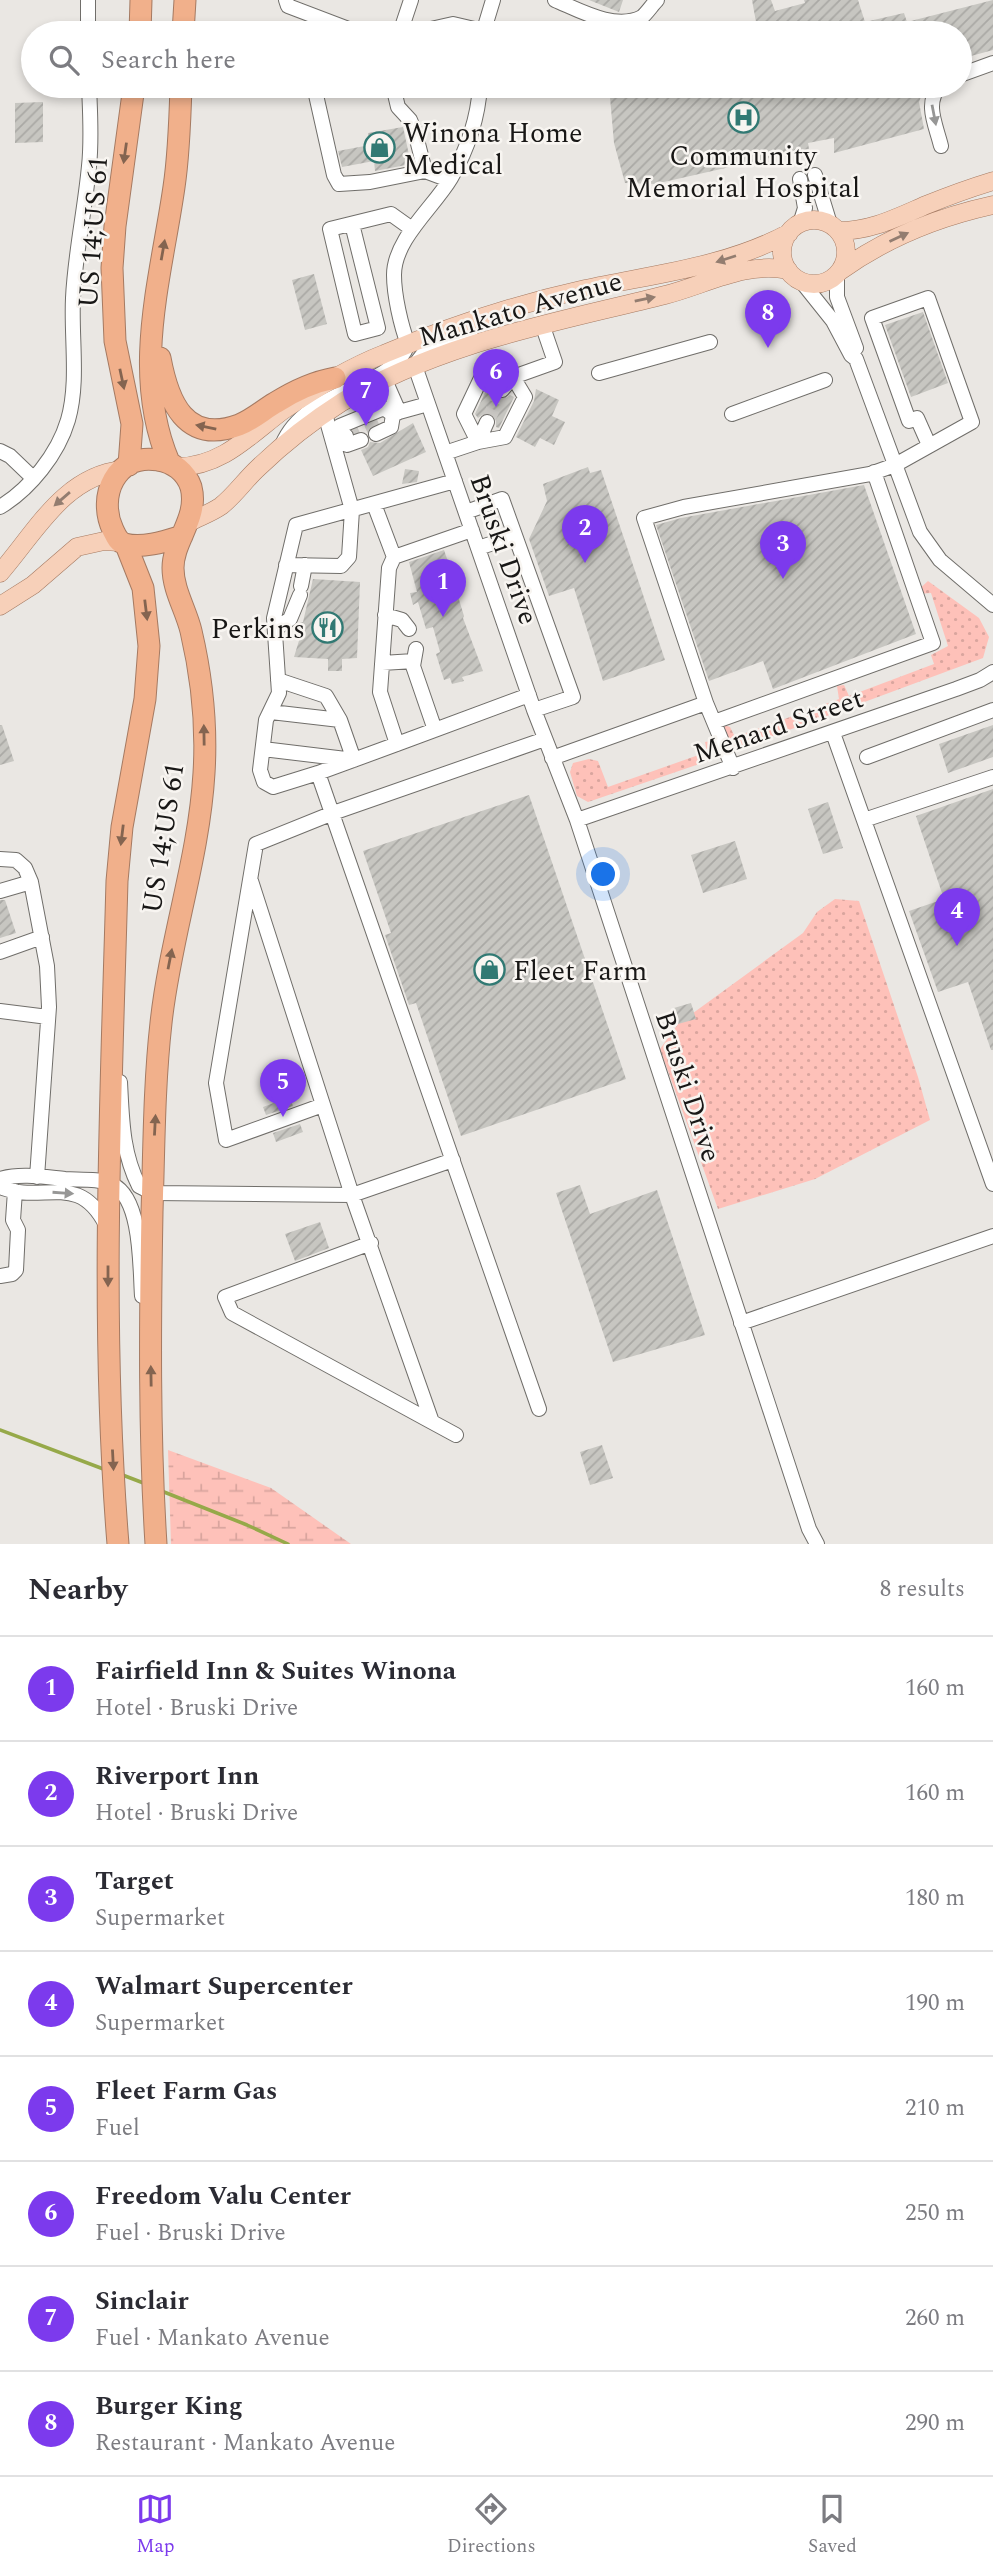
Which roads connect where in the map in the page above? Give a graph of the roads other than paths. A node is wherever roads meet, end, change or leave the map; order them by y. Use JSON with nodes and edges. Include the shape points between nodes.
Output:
{"nodes":[{"id":1,"x":88,"y":0,"type":"edge"},
{"id":2,"x":141,"y":0,"type":"edge"},
{"id":3,"x":185,"y":0,"type":"edge"},
{"id":4,"x":286,"y":0,"type":"edge"},
{"id":5,"x":411,"y":0,"type":"edge"},
{"id":6,"x":493,"y":0,"type":"edge"},
{"id":7,"x":555,"y":0,"type":"edge"},
{"id":8,"x":657,"y":0,"type":"edge"},
{"id":9,"x":88,"y":21,"type":"edge"},
{"id":10,"x":140,"y":21,"type":"edge"},
{"id":11,"x":184,"y":21,"type":"edge"},
{"id":12,"x":327,"y":21,"type":"edge"},
{"id":13,"x":404,"y":21,"type":"edge"},
{"id":14,"x":486,"y":21,"type":"edge"},
{"id":15,"x":616,"y":21,"type":"edge"},
{"id":16,"x":624,"y":21,"type":"edge"},
{"id":17,"x":89,"y":98,"type":"edge"},
{"id":18,"x":132,"y":98,"type":"edge"},
{"id":19,"x":181,"y":98,"type":"edge"},
{"id":20,"x":317,"y":98,"type":"edge"},
{"id":21,"x":396,"y":98,"type":"edge"},
{"id":22,"x":478,"y":98,"type":"edge"},
{"id":23,"x":932,"y":98,"type":"edge"},
{"id":24,"x":941,"y":146,"type":"dead end"},
{"id":25,"x":425,"y":171,"type":"junction"},
{"id":26,"x":815,"y":175,"type":"dead end"},
{"id":27,"x":800,"y":179,"type":"dead end"},
{"id":28,"x":449,"y":180,"type":"junction"},
{"id":29,"x":993,"y":181,"type":"edge"},
{"id":30,"x":993,"y":205,"type":"edge"},
{"id":31,"x":352,"y":224,"type":"junction"},
{"id":32,"x":834,"y":228,"type":"junction"},
{"id":33,"x":412,"y":229,"type":"junction"},
{"id":34,"x":794,"y":229,"type":"junction"},
{"id":35,"x":838,"y":273,"type":"junction"},
{"id":36,"x":794,"y":276,"type":"junction"},
{"id":37,"x":155,"y":294,"type":"junction"},
{"id":38,"x":525,"y":305,"type":"junction"},
{"id":39,"x":542,"y":324,"type":"junction"},
{"id":40,"x":710,"y":342,"type":"dead end"},
{"id":41,"x":408,"y":344,"type":"junction"},
{"id":42,"x":856,"y":359,"type":"junction"},
{"id":43,"x":415,"y":366,"type":"junction"},
{"id":44,"x":599,"y":373,"type":"dead end"},
{"id":45,"x":513,"y":377,"type":"junction"},
{"id":46,"x":335,"y":378,"type":"junction"},
{"id":47,"x":385,"y":380,"type":"junction"},
{"id":48,"x":825,"y":380,"type":"dead end"},
{"id":49,"x":502,"y":390,"type":"tunnel mouth"},
{"id":50,"x":428,"y":404,"type":"junction"},
{"id":51,"x":325,"y":414,"type":"junction"},
{"id":52,"x":732,"y":414,"type":"dead end"},
{"id":53,"x":393,"y":415,"type":"junction"},
{"id":54,"x":487,"y":422,"type":"tunnel mouth"},
{"id":55,"x":376,"y":434,"type":"dead end"},
{"id":56,"x":340,"y":438,"type":"junction"},
{"id":57,"x":361,"y":440,"type":"tunnel mouth"},
{"id":58,"x":478,"y":442,"type":"junction"},
{"id":59,"x":282,"y":446,"type":"junction"},
{"id":60,"x":929,"y":446,"type":"junction"},
{"id":61,"x":0,"y":451,"type":"edge"},
{"id":62,"x":445,"y":453,"type":"junction"},
{"id":63,"x":173,"y":465,"type":"junction"},
{"id":64,"x":895,"y":465,"type":"junction"},
{"id":65,"x":125,"y":467,"type":"junction"},
{"id":66,"x":874,"y":472,"type":"junction"},
{"id":67,"x":33,"y":478,"type":"junction"},
{"id":68,"x":455,"y":481,"type":"junction"},
{"id":69,"x":374,"y":503,"type":"junction"},
{"id":70,"x":0,"y":507,"type":"edge"},
{"id":71,"x":352,"y":510,"type":"junction"},
{"id":72,"x":466,"y":512,"type":"junction"},
{"id":73,"x":185,"y":530,"type":"junction"},
{"id":74,"x":472,"y":530,"type":"junction"},
{"id":75,"x":516,"y":536,"type":"junction"},
{"id":76,"x":123,"y":543,"type":"junction"},
{"id":77,"x":478,"y":548,"type":"junction"},
{"id":78,"x":394,"y":557,"type":"junction"},
{"id":79,"x":286,"y":565,"type":"junction"},
{"id":80,"x":305,"y":565,"type":"junction"},
{"id":81,"x":0,"y":573,"type":"edge"},
{"id":82,"x":0,"y":606,"type":"edge"},
{"id":83,"x":993,"y":606,"type":"edge"},
{"id":84,"x":385,"y":615,"type":"junction"},
{"id":85,"x":275,"y":629,"type":"junction"},
{"id":86,"x":409,"y":629,"type":"dead end"},
{"id":87,"x":382,"y":663,"type":"junction"},
{"id":88,"x":993,"y":672,"type":"edge"},
{"id":89,"x":278,"y":680,"type":"junction"},
{"id":90,"x":529,"y":695,"type":"junction"},
{"id":91,"x":706,"y":703,"type":"junction"},
{"id":92,"x":534,"y":710,"type":"junction"},
{"id":93,"x":993,"y":710,"type":"edge"},
{"id":94,"x":271,"y":712,"type":"junction"},
{"id":95,"x":340,"y":720,"type":"junction"},
{"id":96,"x":714,"y":722,"type":"junction"},
{"id":97,"x":435,"y":730,"type":"junction"},
{"id":98,"x":833,"y":733,"type":"junction"},
{"id":99,"x":545,"y":739,"type":"junction"},
{"id":100,"x":397,"y":744,"type":"junction"},
{"id":101,"x":263,"y":749,"type":"junction"},
{"id":102,"x":867,"y":757,"type":"dead end"},
{"id":103,"x":552,"y":758,"type":"junction"},
{"id":104,"x":354,"y":760,"type":"junction"},
{"id":105,"x":733,"y":768,"type":"junction"},
{"id":106,"x":318,"y":773,"type":"junction"},
{"id":107,"x":993,"y":777,"type":"edge"},
{"id":108,"x":333,"y":813,"type":"junction"},
{"id":109,"x":577,"y":820,"type":"junction"},
{"id":110,"x":864,"y":820,"type":"junction"},
{"id":111,"x":0,"y":859,"type":"edge"},
{"id":112,"x":250,"y":878,"type":"junction"},
{"id":113,"x":31,"y":882,"type":"junction"},
{"id":114,"x":0,"y":891,"type":"edge"},
{"id":115,"x":42,"y":937,"type":"junction"},
{"id":116,"x":0,"y":951,"type":"edge"},
{"id":117,"x":0,"y":1011,"type":"edge"},
{"id":118,"x":48,"y":1017,"type":"junction"},
{"id":119,"x":113,"y":1048,"type":"junction"},
{"id":120,"x":323,"y":1105,"type":"junction"},
{"id":121,"x":453,"y":1160,"type":"junction"},
{"id":122,"x":37,"y":1177,"type":"junction"},
{"id":123,"x":0,"y":1179,"type":"edge"},
{"id":124,"x":110,"y":1183,"type":"junction"},
{"id":125,"x":993,"y":1184,"type":"edge"},
{"id":126,"x":7,"y":1189,"type":"edge"},
{"id":127,"x":153,"y":1193,"type":"junction"},
{"id":128,"x":352,"y":1195,"type":"junction"},
{"id":129,"x":7,"y":1219,"type":"edge"},
{"id":130,"x":109,"y":1231,"type":"junction"},
{"id":131,"x":993,"y":1236,"type":"edge"},
{"id":132,"x":371,"y":1243,"type":"junction"},
{"id":133,"x":0,"y":1276,"type":"edge"},
{"id":134,"x":741,"y":1323,"type":"junction"},
{"id":135,"x":150,"y":1326,"type":"junction"},
{"id":136,"x":539,"y":1409,"type":"dead end"},
{"id":137,"x":432,"y":1422,"type":"junction"},
{"id":138,"x":456,"y":1435,"type":"dead end"},
{"id":139,"x":118,"y":1544,"type":"edge"},
{"id":140,"x":156,"y":1544,"type":"edge"},
{"id":141,"x":817,"y":1544,"type":"edge"}],
"edges":[{"from":1,"to":9,"type":"street"},
{"from":2,"to":10,"type":"highway"},
{"from":3,"to":11,"type":"highway"},
{"from":4,"to":12,"type":"street","via":[[288,6]]},
{"from":5,"to":13,"type":"street"},
{"from":6,"to":14,"type":"street"},
{"from":7,"to":15,"type":"street"},
{"from":8,"to":16,"type":"street","via":[[642,16]]},
{"from":17,"to":67,"type":"street","via":[[90,164],[75,270],[69,419]]},
{"from":18,"to":65,"type":"highway","name":"US 14;US 61","one_way":true,"via":[[112,268],[115,341],[132,424]]},
{"from":37,"to":19,"type":"highway","name":"US 14;US 61","one_way":true,"via":[[174,184]]},
{"from":20,"to":25,"type":"street","via":[[340,184]]},
{"from":21,"to":25,"type":"street","via":[[415,132]]},
{"from":22,"to":28,"type":"street","via":[[468,145]]},
{"from":23,"to":24,"type":"street","one_way":true},
{"from":25,"to":28,"type":"street"},
{"from":26,"to":32,"type":"street"},
{"from":27,"to":34,"type":"street","via":[[805,208]]},
{"from":28,"to":33,"type":"street"},
{"from":29,"to":32,"type":"main road","name":"Mankato Avenue","via":[[881,225],[859,230]]},
{"from":35,"to":30,"type":"main road","name":"Mankato Avenue","one_way":true,"via":[[918,228]]},
{"from":31,"to":31,"type":"street","via":[[330,229],[355,334],[378,328]]},
{"from":31,"to":33,"type":"street","via":[[391,214]]},
{"from":32,"to":34,"type":"main road","name":"Mankato Avenue","via":[[813,220]]},
{"from":32,"to":35,"type":"main road","via":[[846,251]]},
{"from":33,"to":41,"type":"street","via":[[394,274]]},
{"from":34,"to":36,"type":"main road","via":[[782,253]]},
{"from":34,"to":38,"type":"main road","name":"Mankato Avenue","one_way":true,"via":[[717,262]]},
{"from":35,"to":36,"type":"main road","name":"Mankato Avenue","via":[[819,284]]},
{"from":35,"to":42,"type":"street","via":[[837,297]]},
{"from":39,"to":36,"type":"main road","name":"Mankato Avenue","one_way":true,"via":[[666,295],[745,270],[768,267]]},
{"from":36,"to":42,"type":"street","via":[[820,302]]},
{"from":46,"to":37,"type":"highway","one_way":true,"via":[[299,389],[239,425],[215,430],[199,427],[180,414],[169,395],[160,358]]},
{"from":37,"to":63,"type":"highway","name":"US 14;US 61","via":[[150,373],[155,411]]},
{"from":38,"to":41,"type":"main road","name":"Mankato Avenue"},
{"from":38,"to":43,"type":"street","via":[[436,343]]},
{"from":39,"to":43,"type":"main road","name":"Mankato Avenue"},
{"from":39,"to":45,"type":"street","via":[[555,362]]},
{"from":40,"to":44,"type":"street"},
{"from":41,"to":46,"type":"main road","name":"Mankato Avenue"},
{"from":41,"to":59,"type":"street","via":[[388,370],[324,400],[304,415],[289,429]]},
{"from":42,"to":64,"type":"street"},
{"from":43,"to":47,"type":"main road","name":"Mankato Avenue"},
{"from":43,"to":50,"type":"street","name":"Bruski Drive"},
{"from":45,"to":49,"type":"street"},
{"from":45,"to":58,"type":"street","via":[[525,397],[505,437]]},
{"from":45,"to":58,"type":"street","via":[[484,374],[464,414]]},
{"from":46,"to":63,"type":"main road","name":"Mankato Avenue","via":[[224,455],[201,464]]},
{"from":47,"to":51,"type":"main road","name":"Mankato Avenue"},
{"from":47,"to":53,"type":"street"},
{"from":48,"to":52,"type":"street"},
{"from":50,"to":53,"type":"street"},
{"from":50,"to":62,"type":"street","name":"Bruski Drive"},
{"from":51,"to":56,"type":"street"},
{"from":51,"to":59,"type":"main road","name":"Mankato Avenue"},
{"from":53,"to":55,"type":"street","via":[[391,427]]},
{"from":53,"to":56,"type":"street","via":[[384,408],[340,426]]},
{"from":54,"to":58,"type":"street"},
{"from":56,"to":57,"type":"street","via":[[347,445]]},
{"from":56,"to":71,"type":"street"},
{"from":58,"to":62,"type":"street"},
{"from":59,"to":73,"type":"main road","name":"Mankato Avenue","via":[[223,504]]},
{"from":60,"to":60,"type":"street","via":[[972,422],[928,298],[872,318],[909,421],[917,418]]},
{"from":60,"to":64,"type":"street"},
{"from":61,"to":67,"type":"street"},
{"from":62,"to":68,"type":"street","name":"Bruski Drive"},
{"from":63,"to":65,"type":"highway","via":[[147,459]]},
{"from":63,"to":73,"type":"highway","name":"US 14;US 61","via":[[191,487],[193,502]]},
{"from":64,"to":66,"type":"street"},
{"from":64,"to":83,"type":"street","via":[[920,532],[940,560]]},
{"from":65,"to":76,"type":"highway","name":"US 14;US 61","via":[[112,483],[106,507]]},
{"from":65,"to":81,"type":"main road","one_way":true,"via":[[104,472],[61,498]]},
{"from":66,"to":91,"type":"street","via":[[644,518]]},
{"from":66,"to":96,"type":"street","via":[[933,643]]},
{"from":67,"to":70,"type":"street"},
{"from":68,"to":69,"type":"street"},
{"from":68,"to":72,"type":"street","name":"Bruski Drive"},
{"from":69,"to":71,"type":"street"},
{"from":69,"to":78,"type":"street"},
{"from":71,"to":79,"type":"street","via":[[296,525]]},
{"from":71,"to":80,"type":"street","via":[[345,563]]},
{"from":72,"to":74,"type":"street","name":"Bruski Drive"},
{"from":72,"to":75,"type":"street","via":[[502,499]]},
{"from":73,"to":76,"type":"highway","via":[[162,542]]},
{"from":127,"to":73,"type":"highway","name":"US 14;US 61","one_way":true,"via":[[160,1026],[196,841],[204,771],[198,669],[173,575]]},
{"from":74,"to":77,"type":"street","name":"Bruski Drive"},
{"from":74,"to":78,"type":"street"},
{"from":75,"to":77,"type":"street"},
{"from":75,"to":92,"type":"street","via":[[573,697]]},
{"from":76,"to":82,"type":"main road","via":[[104,541],[77,547]]},
{"from":76,"to":119,"type":"highway","name":"US 14;US 61","one_way":true,"via":[[143,589],[149,646],[117,881]]},
{"from":77,"to":90,"type":"street","name":"Bruski Drive"},
{"from":78,"to":84,"type":"street"},
{"from":79,"to":80,"type":"street"},
{"from":79,"to":85,"type":"street"},
{"from":80,"to":85,"type":"street","via":[[289,619]]},
{"from":84,"to":86,"type":"street","via":[[402,620]]},
{"from":84,"to":87,"type":"street"},
{"from":85,"to":89,"type":"street"},
{"from":87,"to":97,"type":"street","via":[[415,655],[414,666]]},
{"from":87,"to":100,"type":"street","via":[[380,692]]},
{"from":88,"to":98,"type":"street","name":"Menard Street"},
{"from":89,"to":94,"type":"street","via":[[279,693]]},
{"from":89,"to":95,"type":"street","via":[[326,696]]},
{"from":90,"to":92,"type":"street","name":"Bruski Drive"},
{"from":90,"to":97,"type":"street"},
{"from":91,"to":96,"type":"street"},
{"from":91,"to":103,"type":"street"},
{"from":92,"to":99,"type":"street","name":"Bruski Drive"},
{"from":93,"to":102,"type":"street"},
{"from":94,"to":95,"type":"street"},
{"from":94,"to":101,"type":"street"},
{"from":95,"to":104,"type":"street"},
{"from":96,"to":105,"type":"street"},
{"from":97,"to":100,"type":"street"},
{"from":98,"to":105,"type":"street","name":"Menard Street"},
{"from":98,"to":110,"type":"street"},
{"from":99,"to":103,"type":"street","name":"Bruski Drive"},
{"from":99,"to":108,"type":"street"},
{"from":100,"to":104,"type":"street"},
{"from":101,"to":104,"type":"street"},
{"from":101,"to":106,"type":"street","via":[[260,770],[268,786]]},
{"from":103,"to":109,"type":"street","name":"Bruski Drive"},
{"from":104,"to":106,"type":"street"},
{"from":105,"to":109,"type":"street","name":"Menard Street"},
{"from":106,"to":108,"type":"street"},
{"from":107,"to":110,"type":"street"},
{"from":108,"to":112,"type":"street","via":[[256,844]]},
{"from":108,"to":121,"type":"street"},
{"from":109,"to":134,"type":"street","name":"Bruski Drive"},
{"from":110,"to":125,"type":"street"},
{"from":111,"to":113,"type":"street","via":[[16,860]]},
{"from":112,"to":120,"type":"street"},
{"from":112,"to":120,"type":"street","via":[[216,1083],[226,1140]]},
{"from":113,"to":114,"type":"street"},
{"from":113,"to":115,"type":"street"},
{"from":115,"to":116,"type":"street"},
{"from":115,"to":118,"type":"street"},
{"from":117,"to":118,"type":"street"},
{"from":118,"to":122,"type":"street"},
{"from":119,"to":124,"type":"highway","name":"US 14;US 61"},
{"from":119,"to":127,"type":"street","via":[[120,1071],[128,1158],[139,1186]]},
{"from":120,"to":128,"type":"street"},
{"from":121,"to":128,"type":"street"},
{"from":121,"to":136,"type":"street"},
{"from":122,"to":123,"type":"street"},
{"from":122,"to":124,"type":"street"},
{"from":124,"to":130,"type":"highway","name":"US 14;US 61"},
{"from":124,"to":135,"type":"street","via":[[119,1188],[132,1213],[142,1304]]},
{"from":126,"to":129,"type":"street"},
{"from":126,"to":130,"type":"street","one_way":true,"via":[[80,1195],[98,1210]]},
{"from":127,"to":128,"type":"street"},
{"from":127,"to":135,"type":"highway","name":"US 14;US 61"},
{"from":128,"to":132,"type":"street"},
{"from":129,"to":133,"type":"street","via":[[18,1230],[16,1270]]},
{"from":130,"to":139,"type":"highway","name":"US 14;US 61","one_way":true,"via":[[110,1411]]},
{"from":131,"to":134,"type":"street"},
{"from":132,"to":137,"type":"street"},
{"from":132,"to":137,"type":"street","via":[[225,1297],[232,1313]]},
{"from":134,"to":141,"type":"street","name":"Bruski Drive"},
{"from":140,"to":135,"type":"highway","name":"US 14;US 61","one_way":true},
{"from":137,"to":138,"type":"street"}]}
